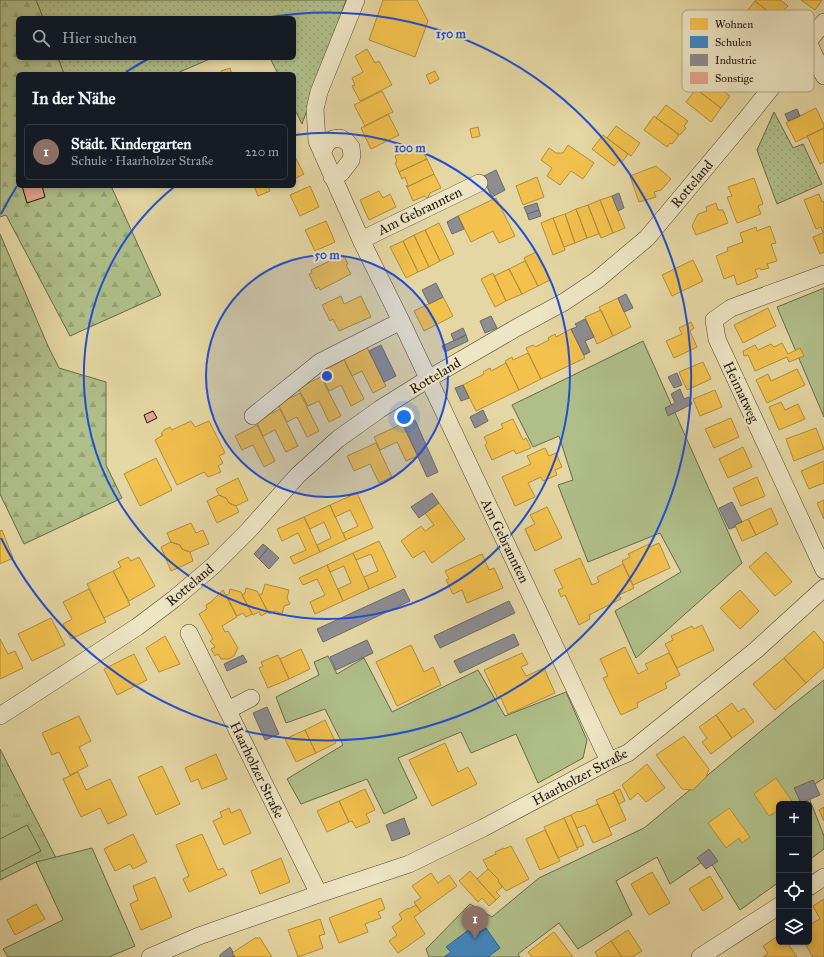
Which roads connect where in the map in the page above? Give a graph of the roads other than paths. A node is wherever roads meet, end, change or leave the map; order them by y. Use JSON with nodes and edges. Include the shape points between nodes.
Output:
{"nodes":[{"id":1,"x":356,"y":0,"type":"edge"},
{"id":2,"x":824,"y":22,"type":"edge"},
{"id":3,"x":814,"y":34,"type":"edge"},
{"id":4,"x":814,"y":55,"type":"edge"},
{"id":5,"x":824,"y":76,"type":"edge"},
{"id":6,"x":768,"y":92,"type":"edge"},
{"id":7,"x":322,"y":153,"type":"junction"},
{"id":8,"x":332,"y":177,"type":"junction"},
{"id":9,"x":479,"y":183,"type":"dead end"},
{"id":10,"x":361,"y":240,"type":"junction"},
{"id":11,"x":824,"y":274,"type":"edge"},
{"id":12,"x":401,"y":321,"type":"junction"},
{"id":13,"x":428,"y":379,"type":"junction"},
{"id":14,"x":253,"y":416,"type":"dead end"},
{"id":15,"x":824,"y":570,"type":"edge"},
{"id":16,"x":824,"y":588,"type":"edge"},
{"id":17,"x":189,"y":633,"type":"dead end"},
{"id":18,"x":251,"y":698,"type":"dead end"},
{"id":19,"x":228,"y":710,"type":"junction"},
{"id":20,"x":0,"y":716,"type":"edge"},
{"id":21,"x":609,"y":762,"type":"junction"},
{"id":22,"x":824,"y":876,"type":"edge"},
{"id":23,"x":812,"y":884,"type":"edge"},
{"id":24,"x":319,"y":894,"type":"junction"},
{"id":25,"x":776,"y":908,"type":"edge"},
{"id":26,"x":150,"y":957,"type":"edge"},
{"id":27,"x":700,"y":957,"type":"edge"}],
"edges":[{"from":1,"to":7,"type":"street","name":"Am Gebrannten","via":[[315,109],[317,141]]},
{"from":2,"to":3,"type":"street"},
{"from":4,"to":5,"type":"street"},
{"from":6,"to":13,"type":"street","name":"Rotteland","via":[[646,238],[597,280],[564,302]]},
{"from":7,"to":8,"type":"street","name":"Am Gebrannten"},
{"from":7,"to":8,"type":"street","via":[[327,143],[333,139],[340,138],[351,147],[351,160],[341,173]]},
{"from":8,"to":10,"type":"street","name":"Am Gebrannten"},
{"from":9,"to":10,"type":"street","name":"Am Gebrannten"},
{"from":10,"to":12,"type":"street","name":"Am Gebrannten"},
{"from":11,"to":15,"type":"street","name":"Heimatweg","via":[[731,308],[714,320],[717,339]]},
{"from":12,"to":13,"type":"street","name":"Am Gebrannten"},
{"from":12,"to":14,"type":"street","via":[[320,362]]},
{"from":13,"to":20,"type":"street","name":"Rotteland","via":[[338,439],[298,475],[213,566],[174,599],[137,627]]},
{"from":13,"to":21,"type":"street","name":"Am Gebrannten"},
{"from":16,"to":21,"type":"street","name":"Haarholzer Straße","via":[[756,650],[628,753]]},
{"from":17,"to":19,"type":"street","name":"Haarholzer Straße"},
{"from":18,"to":19,"type":"street","name":"Haarholzer Straße"},
{"from":19,"to":24,"type":"street","name":"Haarholzer Straße"},
{"from":21,"to":24,"type":"street","name":"Haarholzer Straße","via":[[409,864]]},
{"from":22,"to":23,"type":"street"},
{"from":24,"to":26,"type":"street","name":"Haarholzer Straße","via":[[199,936]]},
{"from":25,"to":27,"type":"street"}]}
